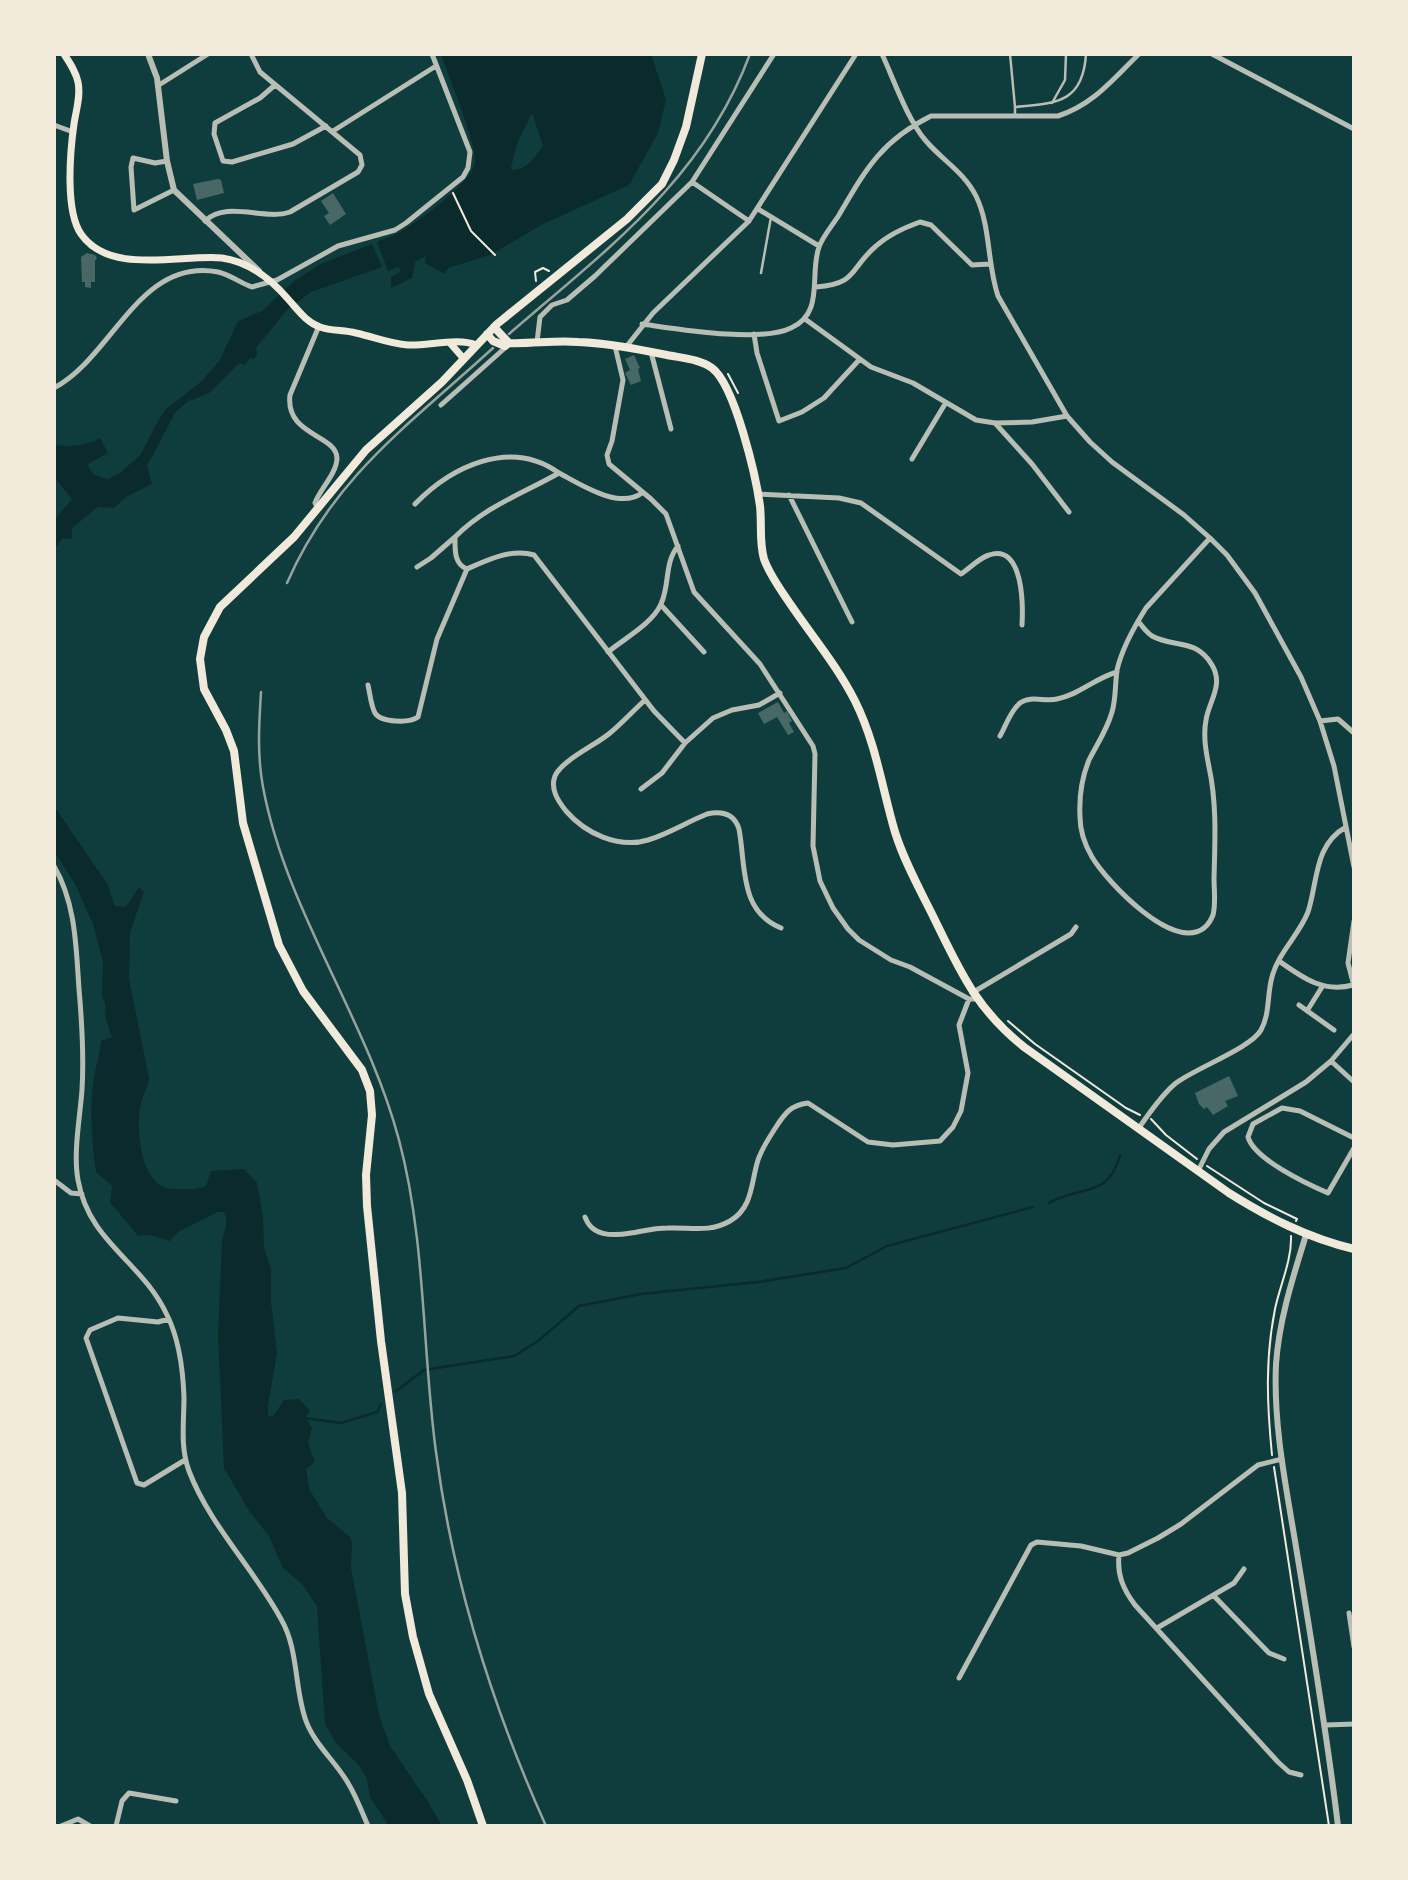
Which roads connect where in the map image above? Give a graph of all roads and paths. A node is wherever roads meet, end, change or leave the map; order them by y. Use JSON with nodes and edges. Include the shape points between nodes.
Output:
{"nodes":[{"id":1,"x":64,"y":54,"type":"edge"},
{"id":2,"x":148,"y":54,"type":"edge"},
{"id":3,"x":208,"y":54,"type":"edge"},
{"id":4,"x":251,"y":54,"type":"edge"},
{"id":5,"x":432,"y":54,"type":"edge"},
{"id":6,"x":702,"y":54,"type":"edge"},
{"id":7,"x":774,"y":54,"type":"edge"},
{"id":8,"x":856,"y":54,"type":"edge"},
{"id":9,"x":881,"y":54,"type":"edge"},
{"id":10,"x":1010,"y":54,"type":"edge"},
{"id":11,"x":1066,"y":54,"type":"edge"},
{"id":12,"x":1086,"y":54,"type":"edge"},
{"id":13,"x":1139,"y":54,"type":"edge"},
{"id":14,"x":1212,"y":54,"type":"edge"},
{"id":15,"x":436,"y":66,"type":"junction"},
{"id":16,"x":159,"y":85,"type":"junction"},
{"id":17,"x":275,"y":85,"type":"junction"},
{"id":18,"x":1052,"y":103,"type":"junction"},
{"id":19,"x":1015,"y":107,"type":"junction"},
{"id":20,"x":1015,"y":115,"type":"junction"},
{"id":21,"x":915,"y":124,"type":"junction"},
{"id":22,"x":54,"y":125,"type":"edge"},
{"id":23,"x":326,"y":126,"type":"junction"},
{"id":24,"x":1354,"y":129,"type":"edge"},
{"id":25,"x":333,"y":131,"type":"junction"},
{"id":26,"x":73,"y":132,"type":"junction"},
{"id":27,"x":167,"y":161,"type":"junction"},
{"id":28,"x":692,"y":182,"type":"junction"},
{"id":29,"x":451,"y":189,"type":"junction"},
{"id":30,"x":174,"y":190,"type":"junction"},
{"id":31,"x":758,"y":209,"type":"junction"},
{"id":32,"x":771,"y":217,"type":"junction"},
{"id":33,"x":205,"y":221,"type":"junction"},
{"id":34,"x":748,"y":221,"type":"junction"},
{"id":35,"x":820,"y":246,"type":"junction"},
{"id":36,"x":495,"y":255,"type":"dead end"},
{"id":37,"x":990,"y":264,"type":"junction"},
{"id":38,"x":261,"y":272,"type":"junction"},
{"id":39,"x":761,"y":273,"type":"dead end"},
{"id":40,"x":272,"y":282,"type":"junction"},
{"id":41,"x":816,"y":287,"type":"junction"},
{"id":42,"x":805,"y":319,"type":"junction"},
{"id":43,"x":642,"y":324,"type":"junction"},
{"id":44,"x":318,"y":326,"type":"junction"},
{"id":45,"x":494,"y":327,"type":"junction"},
{"id":46,"x":486,"y":334,"type":"junction"},
{"id":47,"x":754,"y":334,"type":"junction"},
{"id":48,"x":537,"y":342,"type":"junction"},
{"id":49,"x":450,"y":343,"type":"junction"},
{"id":50,"x":509,"y":343,"type":"junction"},
{"id":51,"x":476,"y":345,"type":"junction"},
{"id":52,"x":615,"y":346,"type":"junction"},
{"id":53,"x":625,"y":347,"type":"junction"},
{"id":54,"x":651,"y":352,"type":"junction"},
{"id":55,"x":464,"y":359,"type":"junction"},
{"id":56,"x":859,"y":360,"type":"junction"},
{"id":57,"x":723,"y":368,"type":"dead end"},
{"id":58,"x":54,"y":388,"type":"edge"},
{"id":59,"x":741,"y":401,"type":"dead end"},
{"id":60,"x":946,"y":404,"type":"junction"},
{"id":61,"x":441,"y":405,"type":"dead end"},
{"id":62,"x":1067,"y":416,"type":"junction"},
{"id":63,"x":995,"y":423,"type":"junction"},
{"id":64,"x":671,"y":429,"type":"dead end"},
{"id":65,"x":912,"y":459,"type":"dead end"},
{"id":66,"x":559,"y":472,"type":"junction"},
{"id":67,"x":642,"y":493,"type":"junction"},
{"id":68,"x":758,"y":494,"type":"junction"},
{"id":69,"x":789,"y":495,"type":"junction"},
{"id":70,"x":415,"y":503,"type":"dead end"},
{"id":71,"x":318,"y":509,"type":"junction"},
{"id":72,"x":1069,"y":512,"type":"dead end"},
{"id":73,"x":455,"y":537,"type":"junction"},
{"id":74,"x":1210,"y":538,"type":"junction"},
{"id":75,"x":678,"y":546,"type":"junction"},
{"id":76,"x":417,"y":566,"type":"dead end"},
{"id":77,"x":467,"y":569,"type":"junction"},
{"id":78,"x":661,"y":605,"type":"junction"},
{"id":79,"x":1138,"y":621,"type":"junction"},
{"id":80,"x":852,"y":622,"type":"dead end"},
{"id":81,"x":1022,"y":625,"type":"dead end"},
{"id":82,"x":608,"y":652,"type":"junction"},
{"id":83,"x":704,"y":652,"type":"dead end"},
{"id":84,"x":1117,"y":672,"type":"junction"},
{"id":85,"x":368,"y":685,"type":"dead end"},
{"id":86,"x":780,"y":693,"type":"junction"},
{"id":87,"x":645,"y":700,"type":"junction"},
{"id":88,"x":1320,"y":721,"type":"junction"},
{"id":89,"x":1354,"y":733,"type":"edge"},
{"id":90,"x":1000,"y":736,"type":"dead end"},
{"id":91,"x":685,"y":743,"type":"junction"},
{"id":92,"x":641,"y":789,"type":"dead end"},
{"id":93,"x":1346,"y":827,"type":"junction"},
{"id":94,"x":54,"y":866,"type":"edge"},
{"id":95,"x":1354,"y":867,"type":"edge"},
{"id":96,"x":1354,"y":921,"type":"edge"},
{"id":97,"x":1076,"y":928,"type":"dead end"},
{"id":98,"x":781,"y":929,"type":"dead end"},
{"id":99,"x":1279,"y":961,"type":"junction"},
{"id":100,"x":1353,"y":986,"type":"edge"},
{"id":101,"x":1322,"y":987,"type":"junction"},
{"id":102,"x":972,"y":997,"type":"junction"},
{"id":103,"x":1299,"y":1005,"type":"dead end"},
{"id":104,"x":1307,"y":1011,"type":"junction"},
{"id":105,"x":1003,"y":1017,"type":"dead end"},
{"id":106,"x":1334,"y":1030,"type":"dead end"},
{"id":107,"x":1354,"y":1034,"type":"edge"},
{"id":108,"x":1331,"y":1061,"type":"junction"},
{"id":109,"x":1354,"y":1082,"type":"edge"},
{"id":110,"x":1147,"y":1116,"type":"junction"},
{"id":111,"x":1138,"y":1129,"type":"junction"},
{"id":112,"x":1354,"y":1138,"type":"edge"},
{"id":113,"x":1354,"y":1148,"type":"edge"},
{"id":114,"x":1200,"y":1167,"type":"junction"},
{"id":115,"x":54,"y":1180,"type":"edge"},
{"id":116,"x":82,"y":1194,"type":"junction"},
{"id":117,"x":585,"y":1217,"type":"dead end"},
{"id":118,"x":1297,"y":1219,"type":"dead end"},
{"id":119,"x":1306,"y":1235,"type":"junction"},
{"id":120,"x":1354,"y":1249,"type":"edge"},
{"id":121,"x":169,"y":1319,"type":"junction"},
{"id":122,"x":1282,"y":1459,"type":"junction"},
{"id":123,"x":185,"y":1460,"type":"junction"},
{"id":124,"x":1119,"y":1555,"type":"junction"},
{"id":125,"x":1244,"y":1569,"type":"dead end"},
{"id":126,"x":1214,"y":1596,"type":"junction"},
{"id":127,"x":1349,"y":1612,"type":"dead end"},
{"id":128,"x":1157,"y":1628,"type":"junction"},
{"id":129,"x":1354,"y":1647,"type":"edge"},
{"id":130,"x":1284,"y":1659,"type":"dead end"},
{"id":131,"x":959,"y":1678,"type":"dead end"},
{"id":132,"x":1354,"y":1724,"type":"edge"},
{"id":133,"x":1326,"y":1725,"type":"junction"},
{"id":134,"x":1301,"y":1775,"type":"dead end"},
{"id":135,"x":176,"y":1801,"type":"dead end"},
{"id":136,"x":61,"y":1826,"type":"edge"},
{"id":137,"x":90,"y":1826,"type":"edge"},
{"id":138,"x":116,"y":1826,"type":"edge"},
{"id":139,"x":368,"y":1826,"type":"edge"},
{"id":140,"x":482,"y":1826,"type":"edge"},
{"id":141,"x":1338,"y":1826,"type":"edge"}],
"edges":[{"from":1,"to":26,"type":"main road","via":[[79,85]]},
{"from":2,"to":16,"type":"street"},
{"from":3,"to":16,"type":"street"},
{"from":4,"to":17,"type":"street","via":[[260,72]]},
{"from":5,"to":15,"type":"street"},
{"from":6,"to":45,"type":"main road","via":[[686,127],[662,184],[627,219]]},
{"from":7,"to":28,"type":"street"},
{"from":8,"to":31,"type":"street"},
{"from":9,"to":21,"type":"street"},
{"from":10,"to":19,"type":"lane"},
{"from":11,"to":18,"type":"lane","via":[[1065,80]]},
{"from":12,"to":18,"type":"lane","via":[[1079,86],[1065,99]]},
{"from":13,"to":20,"type":"street","via":[[1077,110],[1058,116]]},
{"from":14,"to":24,"type":"street"},
{"from":15,"to":25,"type":"street"},
{"from":15,"to":29,"type":"street","via":[[470,152],[468,168]]},
{"from":16,"to":27,"type":"street"},
{"from":17,"to":23,"type":"street"},
{"from":17,"to":23,"type":"street","via":[[214,125],[223,161],[293,144]]},
{"from":18,"to":19,"type":"lane"},
{"from":19,"to":20,"type":"lane"},
{"from":20,"to":21,"type":"street","via":[[931,116]]},
{"from":21,"to":35,"type":"street","via":[[877,154]]},
{"from":21,"to":37,"type":"street","via":[[976,195]]},
{"from":22,"to":26,"type":"street"},
{"from":23,"to":25,"type":"street"},
{"from":25,"to":33,"type":"street","via":[[362,159],[358,172],[290,212],[225,212]]},
{"from":26,"to":38,"type":"main road","via":[[75,220],[93,246],[129,259],[221,258]]},
{"from":27,"to":30,"type":"street"},
{"from":27,"to":30,"type":"street","via":[[133,158],[134,209]]},
{"from":28,"to":34,"type":"street"},
{"from":28,"to":48,"type":"street","via":[[595,276],[540,317]]},
{"from":29,"to":36,"type":"path","via":[[471,231]]},
{"from":29,"to":40,"type":"street","via":[[395,230],[338,246]]},
{"from":30,"to":33,"type":"street"},
{"from":31,"to":32,"type":"street"},
{"from":31,"to":34,"type":"street"},
{"from":32,"to":35,"type":"street"},
{"from":32,"to":39,"type":"lane"},
{"from":33,"to":38,"type":"street"},
{"from":34,"to":43,"type":"street"},
{"from":35,"to":41,"type":"street"},
{"from":37,"to":41,"type":"street","via":[[969,264],[935,228],[916,223],[877,245],[846,281]]},
{"from":37,"to":62,"type":"street","via":[[1003,307]]},
{"from":38,"to":40,"type":"main road"},
{"from":40,"to":44,"type":"main road"},
{"from":40,"to":58,"type":"street","via":[[252,287],[216,272],[180,273],[145,295],[90,360]]},
{"from":41,"to":42,"type":"street"},
{"from":42,"to":47,"type":"street","via":[[780,332]]},
{"from":42,"to":56,"type":"street"},
{"from":43,"to":47,"type":"street"},
{"from":43,"to":53,"type":"street"},
{"from":44,"to":49,"type":"main road","via":[[394,344]]},
{"from":44,"to":71,"type":"street","via":[[289,405],[298,423],[335,453],[335,466],[315,503]]},
{"from":45,"to":46,"type":"main road"},
{"from":45,"to":50,"type":"main road"},
{"from":46,"to":50,"type":"main road","via":[[500,345]]},
{"from":46,"to":51,"type":"main road"},
{"from":47,"to":56,"type":"street","via":[[779,421],[824,398]]},
{"from":48,"to":50,"type":"main road"},
{"from":48,"to":52,"type":"main road"},
{"from":49,"to":51,"type":"main road"},
{"from":49,"to":55,"type":"main road"},
{"from":50,"to":61,"type":"street"},
{"from":51,"to":55,"type":"main road"},
{"from":52,"to":53,"type":"main road"},
{"from":52,"to":67,"type":"street","via":[[623,380],[608,461]]},
{"from":53,"to":54,"type":"main road"},
{"from":54,"to":64,"type":"street"},
{"from":54,"to":68,"type":"main road","via":[[702,363],[718,373],[734,408]]},
{"from":55,"to":71,"type":"main road","via":[[366,450]]},
{"from":56,"to":60,"type":"street","via":[[913,383]]},
{"from":57,"to":59,"type":"path"},
{"from":60,"to":63,"type":"street","via":[[976,420]]},
{"from":60,"to":65,"type":"street"},
{"from":62,"to":63,"type":"street"},
{"from":62,"to":74,"type":"street","via":[[1112,462]]},
{"from":63,"to":72,"type":"street"},
{"from":66,"to":67,"type":"street","via":[[615,498]]},
{"from":66,"to":70,"type":"street","via":[[529,457],[482,461],[442,480]]},
{"from":66,"to":73,"type":"street","via":[[475,518]]},
{"from":67,"to":75,"type":"street","via":[[666,514]]},
{"from":68,"to":69,"type":"street"},
{"from":68,"to":102,"type":"main road","via":[[765,562],[859,710],[901,848]]},
{"from":69,"to":80,"type":"street"},
{"from":69,"to":81,"type":"street","via":[[861,503],[961,574],[990,554],[1002,555],[1019,576],[1024,599]]},
{"from":71,"to":140,"type":"main road","via":[[220,607],[204,637],[201,679],[234,751],[243,823],[279,945],[303,991],[362,1070],[370,1091],[367,1206],[402,1493],[405,1594],[423,1678]]},
{"from":73,"to":76,"type":"street"},
{"from":73,"to":77,"type":"street","via":[[456,557]]},
{"from":74,"to":79,"type":"street"},
{"from":74,"to":88,"type":"street","via":[[1255,593]]},
{"from":75,"to":78,"type":"street","via":[[672,554]]},
{"from":75,"to":86,"type":"street","via":[[694,592],[760,664]]},
{"from":77,"to":82,"type":"street","via":[[498,557],[526,553],[536,558]]},
{"from":77,"to":85,"type":"street","via":[[439,632],[418,717],[409,721],[380,718]]},
{"from":78,"to":82,"type":"street"},
{"from":78,"to":83,"type":"street"},
{"from":79,"to":84,"type":"street"},
{"from":79,"to":84,"type":"street","via":[[1152,635],[1199,650],[1217,676],[1205,730],[1215,807],[1214,908],[1208,925],[1196,932],[1160,923],[1130,901],[1097,865],[1083,836],[1083,781],[1110,718]]},
{"from":82,"to":87,"type":"street"},
{"from":84,"to":90,"type":"street","via":[[1067,697],[1023,701]]},
{"from":86,"to":91,"type":"street","via":[[759,705],[719,714]]},
{"from":86,"to":102,"type":"street","via":[[814,750],[813,846],[820,881],[833,908],[859,940]]},
{"from":87,"to":91,"type":"street"},
{"from":87,"to":98,"type":"street","via":[[559,771],[554,786],[558,800],[590,831],[626,842],[652,839],[706,814],[729,816],[738,829],[749,898],[764,919]]},
{"from":88,"to":89,"type":"street","via":[[1338,719]]},
{"from":88,"to":93,"type":"street"},
{"from":91,"to":92,"type":"street","via":[[662,773]]},
{"from":93,"to":95,"type":"street"},
{"from":93,"to":99,"type":"street","via":[[1337,831],[1322,854],[1308,911]]},
{"from":94,"to":116,"type":"street","via":[[67,894],[75,938],[83,1070],[76,1160]]},
{"from":96,"to":100,"type":"street","via":[[1348,963]]},
{"from":97,"to":102,"type":"street"},
{"from":99,"to":101,"type":"street"},
{"from":99,"to":110,"type":"street","via":[[1263,1026],[1256,1037],[1175,1084]]},
{"from":100,"to":101,"type":"street"},
{"from":101,"to":104,"type":"street"},
{"from":102,"to":111,"type":"main road","via":[[1024,1047]]},
{"from":102,"to":117,"type":"street","via":[[959,1025],[968,1073],[961,1111],[940,1141],[868,1142],[808,1103],[797,1105],[788,1110],[767,1141],[746,1204],[739,1216],[727,1223],[703,1230],[671,1227],[616,1236],[593,1230]]},
{"from":103,"to":104,"type":"street"},
{"from":104,"to":106,"type":"street"},
{"from":105,"to":110,"type":"path","via":[[1126,1108]]},
{"from":107,"to":108,"type":"street"},
{"from":108,"to":109,"type":"street"},
{"from":108,"to":114,"type":"street","via":[[1224,1132]]},
{"from":110,"to":111,"type":"street"},
{"from":110,"to":114,"type":"path"},
{"from":111,"to":114,"type":"main road"},
{"from":112,"to":113,"type":"street","via":[[1300,1111],[1282,1108],[1254,1124],[1248,1137],[1292,1176],[1328,1193]]},
{"from":114,"to":118,"type":"path"},
{"from":114,"to":119,"type":"main road","via":[[1256,1211]]},
{"from":115,"to":116,"type":"street","via":[[71,1193]]},
{"from":116,"to":121,"type":"street","via":[[99,1232],[146,1282]]},
{"from":119,"to":120,"type":"main road"},
{"from":119,"to":122,"type":"street","via":[[1287,1299],[1276,1364]]},
{"from":121,"to":123,"type":"street","via":[[182,1372]]},
{"from":121,"to":123,"type":"street","via":[[118,1318],[90,1330],[86,1338],[137,1483],[144,1485]]},
{"from":122,"to":124,"type":"street","via":[[1258,1465],[1181,1524]]},
{"from":122,"to":133,"type":"street"},
{"from":123,"to":139,"type":"street","via":[[201,1496],[288,1632],[307,1722],[348,1783]]},
{"from":124,"to":128,"type":"street","via":[[1126,1592]]},
{"from":124,"to":131,"type":"street","via":[[1081,1546],[1031,1545]]},
{"from":125,"to":126,"type":"street","via":[[1234,1583]]},
{"from":126,"to":128,"type":"street"},
{"from":126,"to":130,"type":"street","via":[[1269,1653]]},
{"from":127,"to":129,"type":"street"},
{"from":128,"to":134,"type":"street","via":[[1278,1762]]},
{"from":132,"to":133,"type":"street"},
{"from":133,"to":141,"type":"street"},
{"from":135,"to":138,"type":"street","via":[[129,1793],[121,1801]]},
{"from":136,"to":137,"type":"street","via":[[78,1819]]}]}
